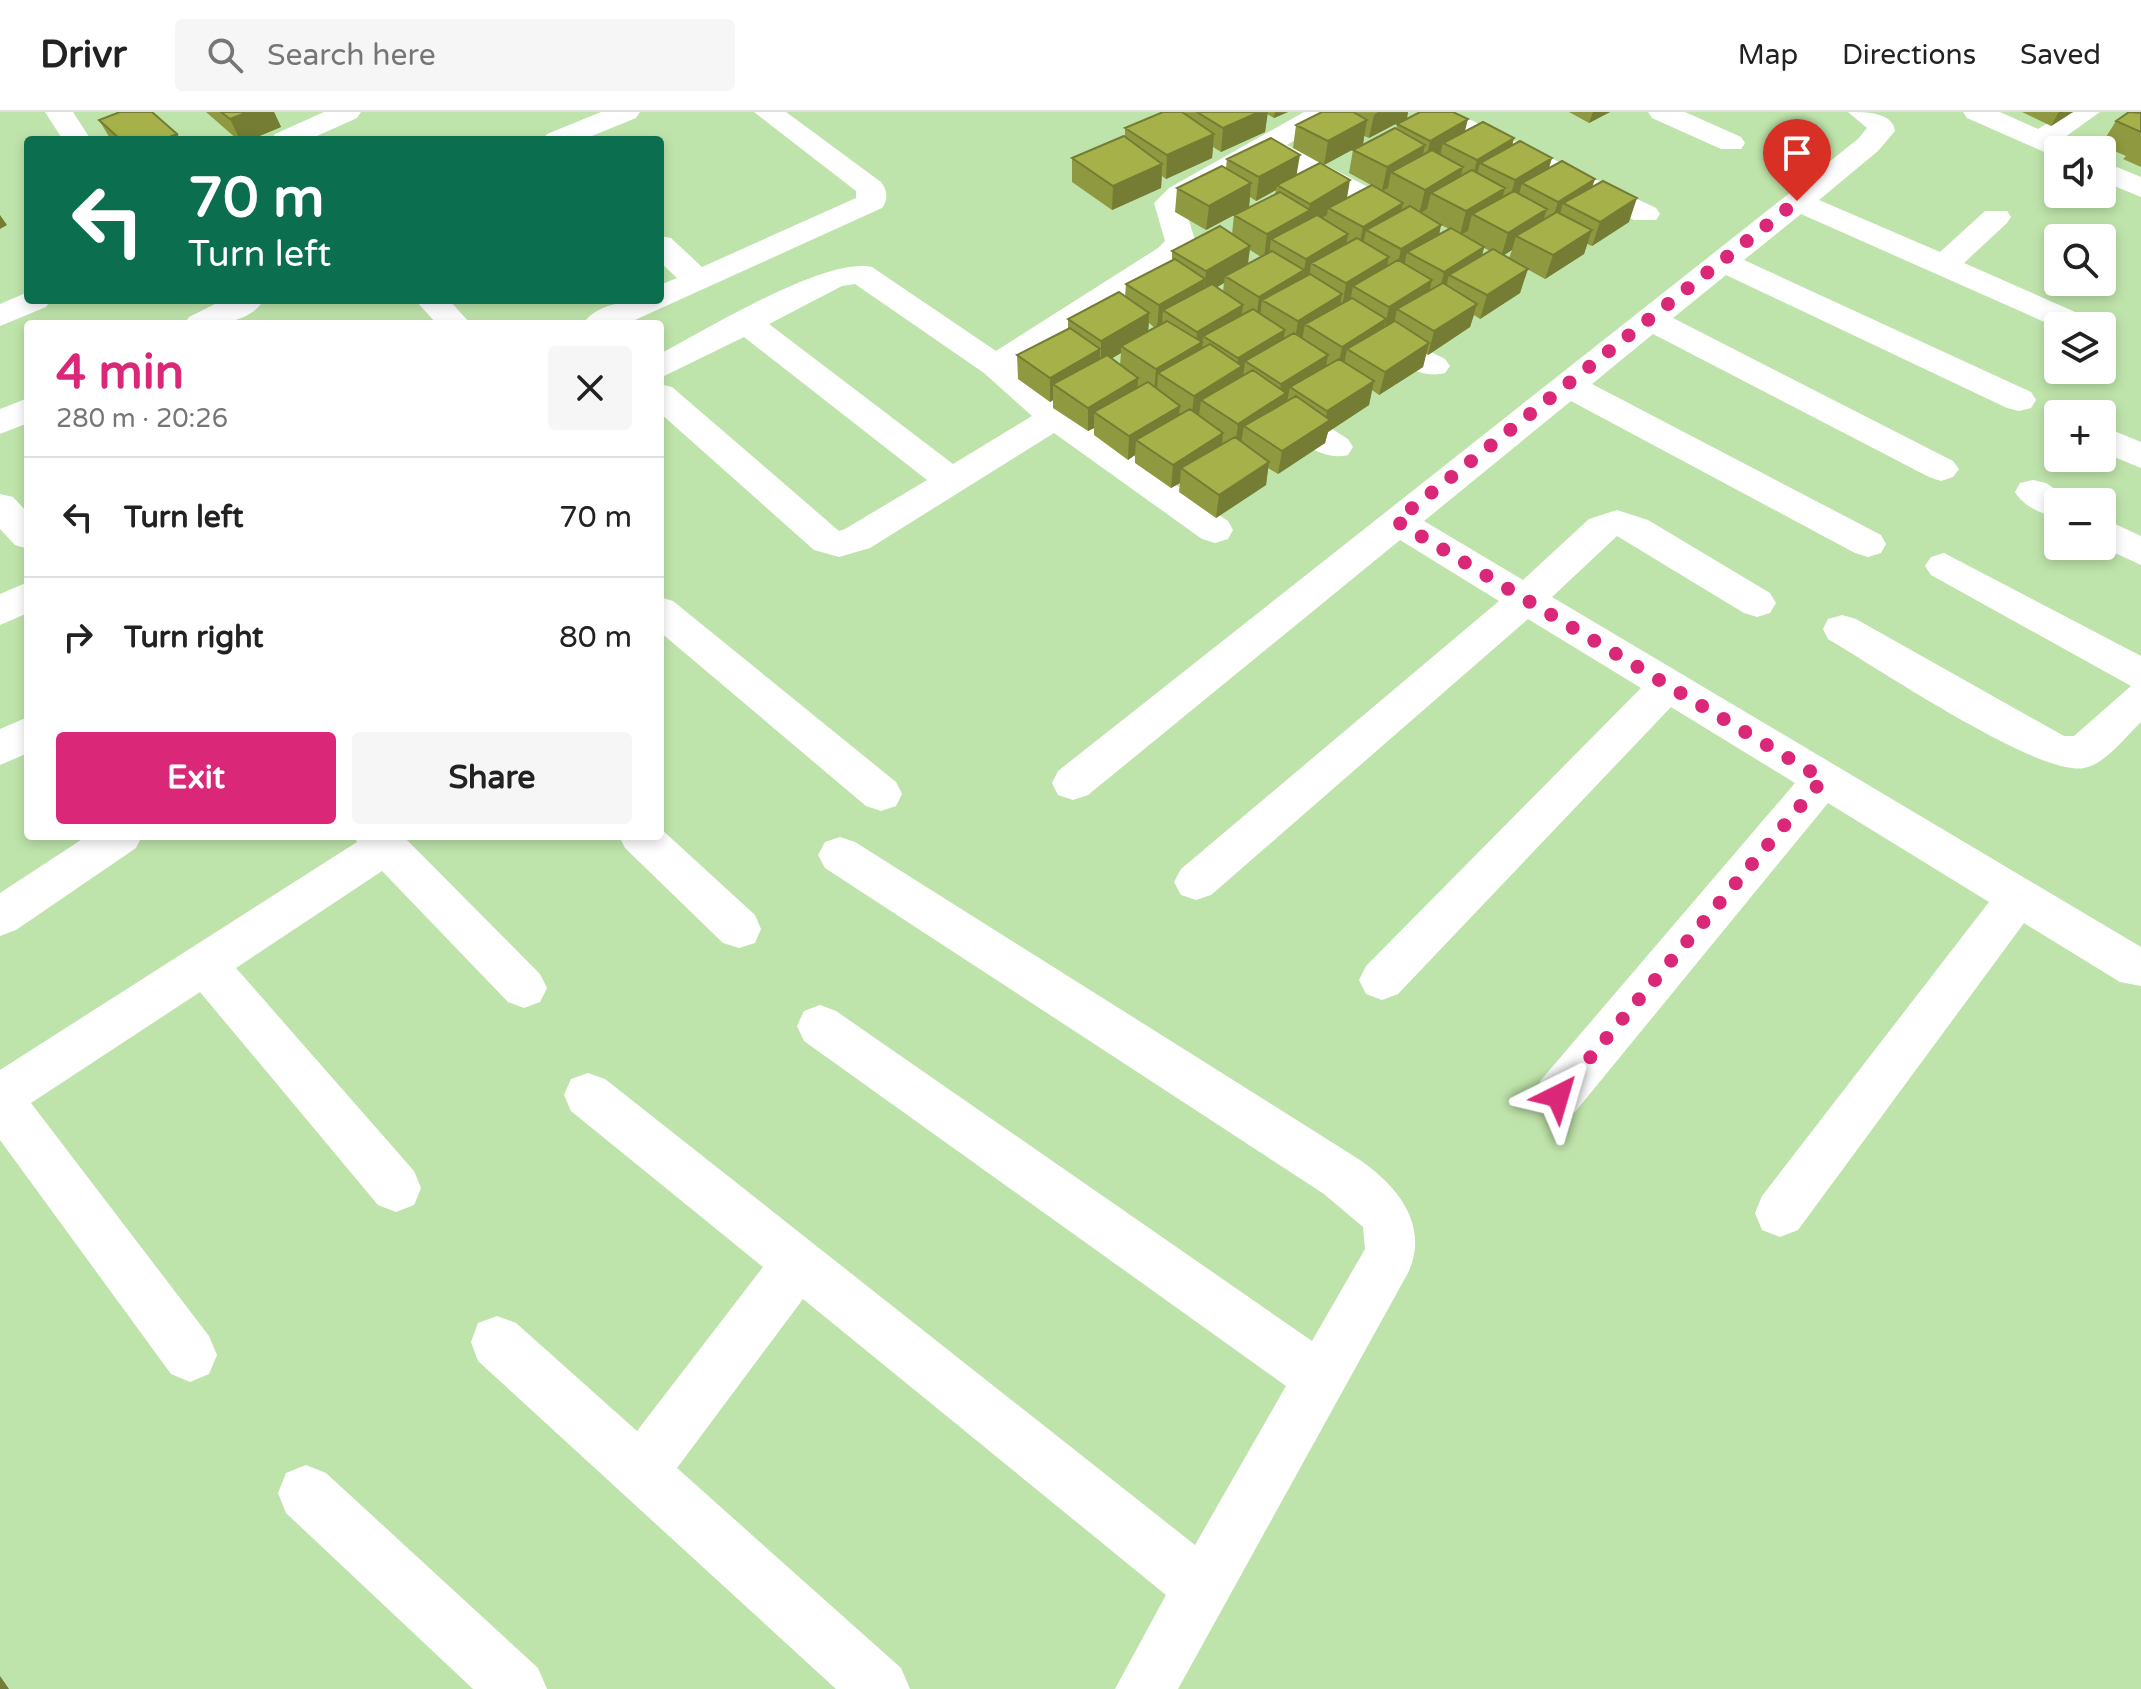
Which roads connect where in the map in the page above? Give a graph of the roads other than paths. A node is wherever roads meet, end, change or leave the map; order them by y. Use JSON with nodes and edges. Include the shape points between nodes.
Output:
{"nodes":[{"id":1,"x":59,"y":112,"type":"edge"},
{"id":2,"x":347,"y":112,"type":"edge"},
{"id":3,"x":626,"y":112,"type":"edge"},
{"id":4,"x":768,"y":112,"type":"edge"},
{"id":5,"x":1324,"y":112,"type":"edge"},
{"id":6,"x":1432,"y":112,"type":"edge"},
{"id":7,"x":1662,"y":112,"type":"edge"},
{"id":8,"x":1862,"y":112,"type":"edge"},
{"id":9,"x":1977,"y":112,"type":"edge"},
{"id":10,"x":2098,"y":116,"type":"edge"},
{"id":11,"x":74,"y":136,"type":"edge"},
{"id":12,"x":294,"y":136,"type":"edge"},
{"id":13,"x":567,"y":136,"type":"edge"},
{"id":14,"x":2064,"y":136,"type":"edge"},
{"id":15,"x":1731,"y":143,"type":"dead end"},
{"id":16,"x":2044,"y":143,"type":"edge"},
{"id":17,"x":1265,"y":145,"type":"junction"},
{"id":18,"x":2116,"y":176,"type":"edge"},
{"id":19,"x":2141,"y":188,"type":"edge"},
{"id":20,"x":1797,"y":201,"type":"junction"},
{"id":21,"x":1168,"y":214,"type":"junction"},
{"id":22,"x":1645,"y":214,"type":"dead end"},
{"id":23,"x":1996,"y":217,"type":"dead end"},
{"id":24,"x":1434,"y":234,"type":"edge"},
{"id":25,"x":1208,"y":237,"type":"edge"},
{"id":26,"x":787,"y":241,"type":"junction"},
{"id":27,"x":664,"y":249,"type":"edge"},
{"id":28,"x":1721,"y":261,"type":"junction"},
{"id":29,"x":1943,"y":266,"type":"junction"},
{"id":30,"x":834,"y":278,"type":"junction"},
{"id":31,"x":698,"y":280,"type":"junction"},
{"id":32,"x":664,"y":295,"type":"edge"},
{"id":33,"x":26,"y":304,"type":"edge"},
{"id":34,"x":240,"y":304,"type":"edge"},
{"id":35,"x":435,"y":304,"type":"edge"},
{"id":36,"x":644,"y":304,"type":"edge"},
{"id":37,"x":2048,"y":312,"type":"edge"},
{"id":38,"x":1340,"y":313,"type":"edge"},
{"id":39,"x":0,"y":316,"type":"edge"},
{"id":40,"x":1649,"y":319,"type":"junction"},
{"id":41,"x":208,"y":320,"type":"edge"},
{"id":42,"x":451,"y":320,"type":"edge"},
{"id":43,"x":608,"y":320,"type":"edge"},
{"id":44,"x":747,"y":323,"type":"junction"},
{"id":45,"x":664,"y":365,"type":"edge"},
{"id":46,"x":996,"y":366,"type":"junction"},
{"id":47,"x":1433,"y":366,"type":"dead end"},
{"id":48,"x":1567,"y":385,"type":"junction"},
{"id":49,"x":1244,"y":390,"type":"edge"},
{"id":50,"x":664,"y":398,"type":"edge"},
{"id":51,"x":2019,"y":400,"type":"dead end"},
{"id":52,"x":24,"y":411,"type":"edge"},
{"id":53,"x":1055,"y":417,"type":"junction"},
{"id":54,"x":0,"y":423,"type":"edge"},
{"id":55,"x":2116,"y":444,"type":"edge"},
{"id":56,"x":1336,"y":447,"type":"dead end"},
{"id":57,"x":2141,"y":456,"type":"edge"},
{"id":58,"x":1941,"y":469,"type":"dead end"},
{"id":59,"x":953,"y":482,"type":"junction"},
{"id":60,"x":1396,"y":521,"type":"junction"},
{"id":61,"x":1215,"y":530,"type":"dead end"},
{"id":62,"x":2116,"y":539,"type":"edge"},
{"id":63,"x":1868,"y":544,"type":"dead end"},
{"id":64,"x":2141,"y":552,"type":"edge"},
{"id":65,"x":1944,"y":566,"type":"dead end"},
{"id":66,"x":24,"y":598,"type":"edge"},
{"id":67,"x":1525,"y":600,"type":"junction"},
{"id":68,"x":1757,"y":603,"type":"dead end"},
{"id":69,"x":0,"y":611,"type":"edge"},
{"id":70,"x":664,"y":614,"type":"edge"},
{"id":71,"x":1842,"y":629,"type":"dead end"},
{"id":72,"x":2141,"y":674,"type":"edge"},
{"id":73,"x":1668,"y":685,"type":"junction"},
{"id":74,"x":2141,"y":698,"type":"edge"},
{"id":75,"x":24,"y":735,"type":"edge"},
{"id":76,"x":0,"y":749,"type":"edge"},
{"id":77,"x":1823,"y":779,"type":"junction"},
{"id":78,"x":1073,"y":783,"type":"dead end"},
{"id":79,"x":881,"y":794,"type":"dead end"},
{"id":80,"x":115,"y":840,"type":"edge"},
{"id":81,"x":644,"y":840,"type":"edge"},
{"id":82,"x":379,"y":841,"type":"edge"},
{"id":83,"x":840,"y":855,"type":"dead end"},
{"id":84,"x":1196,"y":882,"type":"dead end"},
{"id":85,"x":2018,"y":897,"type":"junction"},
{"id":86,"x":0,"y":917,"type":"edge"},
{"id":87,"x":739,"y":929,"type":"dead end"},
{"id":88,"x":204,"y":964,"type":"junction"},
{"id":89,"x":2136,"y":968,"type":"dead end"},
{"id":90,"x":1382,"y":980,"type":"dead end"},
{"id":91,"x":524,"y":988,"type":"dead end"},
{"id":92,"x":820,"y":1026,"type":"dead end"},
{"id":93,"x":588,"y":1095,"type":"dead end"},
{"id":94,"x":1558,"y":1096,"type":"dead end"},
{"id":95,"x":0,"y":1099,"type":"edge"},
{"id":96,"x":396,"y":1188,"type":"dead end"},
{"id":97,"x":1780,"y":1213,"type":"dead end"},
{"id":98,"x":797,"y":1264,"type":"junction"},
{"id":99,"x":497,"y":1342,"type":"dead end"},
{"id":100,"x":190,"y":1355,"type":"dead end"},
{"id":101,"x":1320,"y":1378,"type":"junction"},
{"id":102,"x":640,"y":1472,"type":"junction"},
{"id":103,"x":306,"y":1493,"type":"dead end"},
{"id":104,"x":1202,"y":1587,"type":"junction"},
{"id":105,"x":517,"y":1689,"type":"edge"},
{"id":106,"x":880,"y":1689,"type":"edge"},
{"id":107,"x":1145,"y":1689,"type":"edge"}],
"edges":[{"from":1,"to":11,"type":"street"},
{"from":2,"to":12,"type":"street"},
{"from":3,"to":13,"type":"street"},
{"from":4,"to":26,"type":"street","via":[[864,182],[873,195],[864,207]]},
{"from":5,"to":17,"type":"street"},
{"from":6,"to":22,"type":"street"},
{"from":7,"to":15,"type":"street"},
{"from":8,"to":20,"type":"street","via":[[1881,131]]},
{"from":9,"to":16,"type":"street"},
{"from":10,"to":14,"type":"street"},
{"from":17,"to":21,"type":"street","via":[[1179,194],[1169,203]]},
{"from":17,"to":24,"type":"street"},
{"from":18,"to":19,"type":"street"},
{"from":20,"to":28,"type":"street"},
{"from":20,"to":29,"type":"street"},
{"from":21,"to":25,"type":"street"},
{"from":21,"to":46,"type":"street","via":[[1181,243],[1112,308]]},
{"from":23,"to":29,"type":"street"},
{"from":26,"to":30,"type":"street"},
{"from":26,"to":31,"type":"street"},
{"from":27,"to":31,"type":"street"},
{"from":28,"to":40,"type":"street"},
{"from":28,"to":51,"type":"street"},
{"from":29,"to":37,"type":"street"},
{"from":30,"to":44,"type":"street"},
{"from":30,"to":46,"type":"street","via":[[855,273],[869,277]]},
{"from":31,"to":32,"type":"street"},
{"from":33,"to":39,"type":"street"},
{"from":34,"to":41,"type":"street"},
{"from":35,"to":42,"type":"street"},
{"from":36,"to":43,"type":"street"},
{"from":38,"to":47,"type":"street"},
{"from":40,"to":48,"type":"street"},
{"from":40,"to":58,"type":"street"},
{"from":44,"to":45,"type":"street"},
{"from":44,"to":59,"type":"street"},
{"from":46,"to":53,"type":"street"},
{"from":48,"to":60,"type":"street"},
{"from":48,"to":63,"type":"street"},
{"from":49,"to":56,"type":"street"},
{"from":50,"to":59,"type":"street","via":[[827,541],[857,539]]},
{"from":52,"to":54,"type":"street"},
{"from":53,"to":59,"type":"street"},
{"from":53,"to":61,"type":"street"},
{"from":55,"to":57,"type":"street"},
{"from":60,"to":67,"type":"street"},
{"from":60,"to":78,"type":"street"},
{"from":62,"to":64,"type":"street"},
{"from":65,"to":72,"type":"street"},
{"from":66,"to":69,"type":"street"},
{"from":67,"to":68,"type":"street","via":[[1590,538],[1617,523]]},
{"from":67,"to":73,"type":"street"},
{"from":67,"to":84,"type":"street"},
{"from":70,"to":79,"type":"street"},
{"from":71,"to":74,"type":"street","via":[[2062,752],[2083,752]]},
{"from":73,"to":77,"type":"street"},
{"from":73,"to":90,"type":"street"},
{"from":75,"to":76,"type":"street"},
{"from":77,"to":85,"type":"street"},
{"from":77,"to":94,"type":"street"},
{"from":80,"to":86,"type":"street"},
{"from":81,"to":87,"type":"street"},
{"from":82,"to":88,"type":"street"},
{"from":82,"to":91,"type":"street"},
{"from":83,"to":101,"type":"street","via":[[1371,1197],[1390,1223],[1391,1253]]},
{"from":85,"to":89,"type":"street"},
{"from":85,"to":97,"type":"street"},
{"from":88,"to":95,"type":"street"},
{"from":88,"to":96,"type":"street"},
{"from":92,"to":101,"type":"street"},
{"from":93,"to":98,"type":"street"},
{"from":95,"to":100,"type":"street"},
{"from":98,"to":102,"type":"street"},
{"from":98,"to":104,"type":"street"},
{"from":99,"to":102,"type":"street"},
{"from":101,"to":104,"type":"street"},
{"from":102,"to":106,"type":"street"},
{"from":103,"to":105,"type":"street"},
{"from":104,"to":107,"type":"street"}]}
